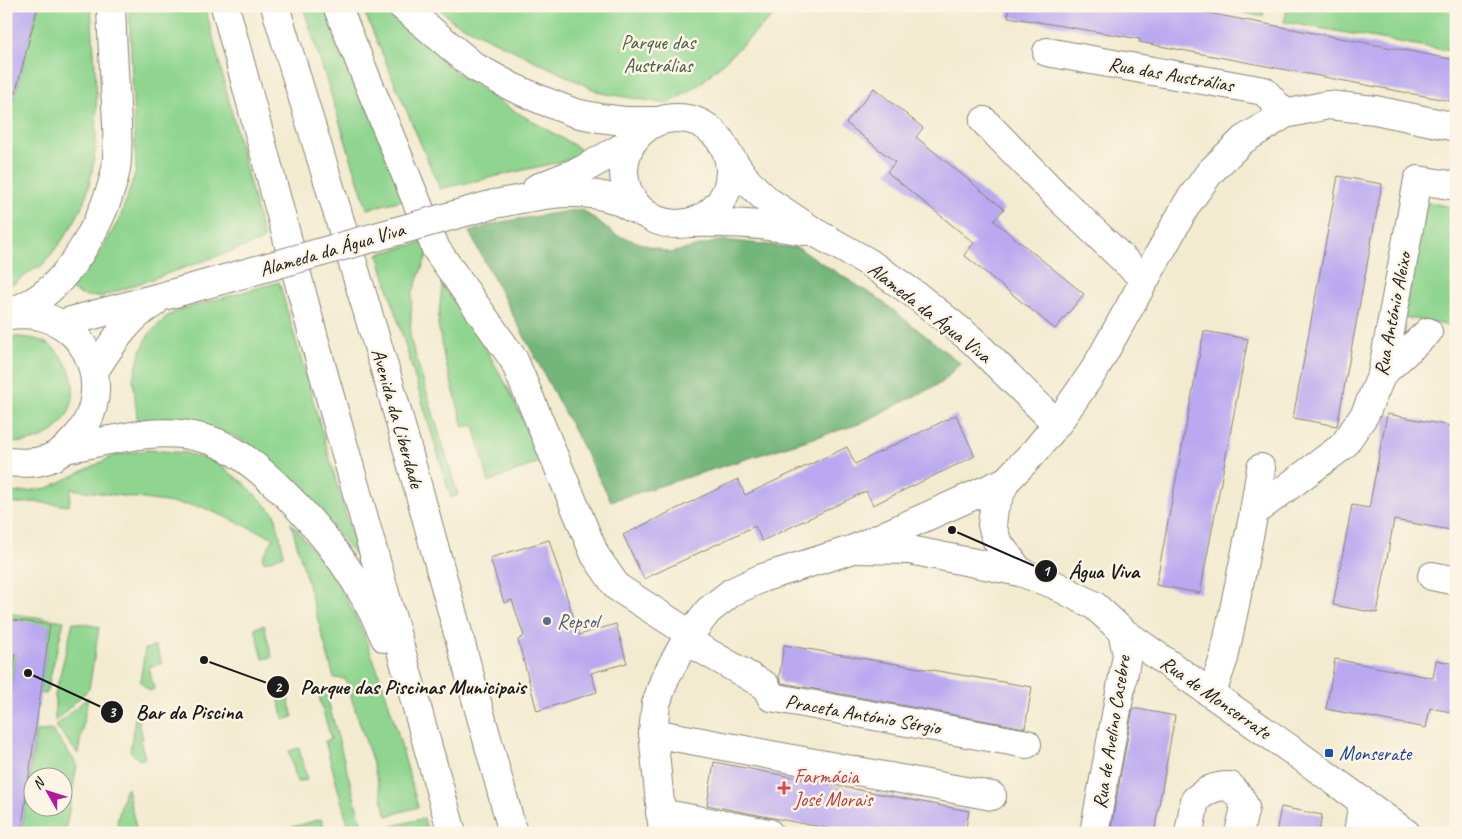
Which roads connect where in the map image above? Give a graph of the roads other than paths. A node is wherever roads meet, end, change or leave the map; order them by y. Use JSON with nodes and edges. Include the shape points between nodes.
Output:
{"nodes":[{"id":1,"x":111,"y":6,"type":"edge"},
{"id":2,"x":225,"y":6,"type":"edge"},
{"id":3,"x":275,"y":6,"type":"edge"},
{"id":4,"x":337,"y":6,"type":"edge"},
{"id":5,"x":402,"y":6,"type":"edge"},
{"id":6,"x":1048,"y":52,"type":"dead end"},
{"id":7,"x":1285,"y":114,"type":"junction"},
{"id":8,"x":659,"y":121,"type":"junction"},
{"id":9,"x":984,"y":121,"type":"dead end"},
{"id":10,"x":1456,"y":126,"type":"edge"},
{"id":11,"x":632,"y":142,"type":"junction"},
{"id":12,"x":728,"y":154,"type":"junction"},
{"id":13,"x":1450,"y":185,"type":"dead end"},
{"id":14,"x":494,"y":204,"type":"junction"},
{"id":15,"x":648,"y":216,"type":"junction"},
{"id":16,"x":688,"y":223,"type":"junction"},
{"id":17,"x":816,"y":233,"type":"junction"},
{"id":18,"x":1146,"y":280,"type":"junction"},
{"id":19,"x":171,"y":294,"type":"junction"},
{"id":20,"x":6,"y":315,"type":"edge"},
{"id":21,"x":60,"y":324,"type":"junction"},
{"id":22,"x":1428,"y":332,"type":"dead end"},
{"id":23,"x":94,"y":371,"type":"junction"},
{"id":24,"x":1382,"y":374,"type":"junction"},
{"id":25,"x":1057,"y":424,"type":"junction"},
{"id":26,"x":65,"y":450,"type":"junction"},
{"id":27,"x":14,"y":466,"type":"edge"},
{"id":28,"x":1262,"y":468,"type":"dead end"},
{"id":29,"x":1006,"y":481,"type":"junction"},
{"id":30,"x":1254,"y":512,"type":"junction"},
{"id":31,"x":854,"y":549,"type":"junction"},
{"id":32,"x":1020,"y":572,"type":"junction"},
{"id":33,"x":1122,"y":631,"type":"junction"},
{"id":34,"x":688,"y":637,"type":"junction"},
{"id":35,"x":1212,"y":693,"type":"junction"},
{"id":36,"x":653,"y":733,"type":"junction"},
{"id":37,"x":1027,"y":744,"type":"dead end"},
{"id":38,"x":430,"y":755,"type":"junction"},
{"id":39,"x":992,"y":796,"type":"dead end"},
{"id":40,"x":1362,"y":801,"type":"junction"},
{"id":41,"x":661,"y":823,"type":"edge"},
{"id":42,"x":452,"y":833,"type":"edge"},
{"id":43,"x":513,"y":833,"type":"edge"},
{"id":44,"x":769,"y":833,"type":"edge"},
{"id":45,"x":1094,"y":833,"type":"edge"},
{"id":46,"x":1189,"y":833,"type":"edge"},
{"id":47,"x":1239,"y":833,"type":"edge"},
{"id":48,"x":1358,"y":833,"type":"edge"},
{"id":49,"x":1406,"y":833,"type":"edge"}],
"edges":[{"from":1,"to":20,"type":"main road","via":[[118,142],[116,168],[102,214],[92,235],[50,289]]},
{"from":2,"to":38,"type":"main road"},
{"from":3,"to":43,"type":"main road","name":"Avenida da Liberdade","via":[[390,386]]},
{"from":4,"to":34,"type":"main road","via":[[436,249],[514,360],[595,555],[617,587]]},
{"from":5,"to":8,"type":"main road","via":[[475,67],[539,99],[600,118]]},
{"from":6,"to":7,"type":"main road","name":"Rua das Austrálias","via":[[1264,91]]},
{"from":7,"to":10,"type":"main road","via":[[1328,105],[1375,110]]},
{"from":7,"to":18,"type":"main road","via":[[1243,140],[1210,172],[1187,204]]},
{"from":8,"to":11,"type":"main road","via":[[644,129]]},
{"from":8,"to":12,"type":"main road","via":[[689,119],[704,124],[716,134]]},
{"from":9,"to":18,"type":"main road"},
{"from":11,"to":14,"type":"main road","name":"Alameda da Água Viva","via":[[582,170]]},
{"from":11,"to":15,"type":"main road","via":[[625,157],[627,190]]},
{"from":12,"to":16,"type":"main road","via":[[730,172],[723,197],[705,216]]},
{"from":12,"to":17,"type":"main road","name":"Alameda da Água Viva","via":[[748,182],[768,202]]},
{"from":13,"to":24,"type":"main road","name":"Rua António Aleixo","via":[[1418,180]]},
{"from":14,"to":15,"type":"main road","name":"Alameda da Água Viva","via":[[560,192],[588,194],[614,199]]},
{"from":14,"to":19,"type":"main road","name":"Alameda da Água Viva","bridge":true},
{"from":15,"to":16,"type":"main road","via":[[661,222]]},
{"from":16,"to":17,"type":"main road","name":"Alameda da Água Viva","via":[[748,223]]},
{"from":17,"to":25,"type":"main road","name":"Alameda da Água Viva","via":[[868,262],[972,340]]},
{"from":18,"to":25,"type":"main road","via":[[1095,369]]},
{"from":19,"to":21,"type":"main road","name":"Alameda da Água Viva"},
{"from":19,"to":23,"type":"main road","name":"Alameda da Água Viva","via":[[145,308],[126,327]]},
{"from":20,"to":21,"type":"main road","via":[[42,316]]},
{"from":21,"to":23,"type":"main road","via":[[87,352]]},
{"from":22,"to":24,"type":"main road"},
{"from":23,"to":26,"type":"main road","via":[[96,393],[92,415],[81,434]]},
{"from":24,"to":30,"type":"main road","name":"Rua António Aleixo","via":[[1365,414],[1342,446]]},
{"from":25,"to":29,"type":"main road","name":"Rua de Monserrate"},
{"from":26,"to":27,"type":"main road","via":[[48,458]]},
{"from":26,"to":38,"type":"main road","via":[[123,438],[162,434],[192,436],[221,444],[264,474],[319,531],[363,594],[396,665]]},
{"from":28,"to":30,"type":"main road"},
{"from":29,"to":31,"type":"main road","name":"Rua de Monserrate"},
{"from":29,"to":32,"type":"main road","name":"Rua de Monserrate","via":[[994,508],[992,526],[997,542]]},
{"from":30,"to":35,"type":"main road","via":[[1224,658]]},
{"from":31,"to":32,"type":"main road","name":"Rua de Monserrate","via":[[910,550]]},
{"from":31,"to":34,"type":"main road","name":"Rua de Monserrate","via":[[762,578],[732,592],[708,611]]},
{"from":32,"to":33,"type":"main road","name":"Rua de Monserrate","via":[[1053,584],[1095,606]]},
{"from":33,"to":35,"type":"main road","name":"Rua de Monserrate"},
{"from":33,"to":45,"type":"main road","name":"Rua de Avelino Casebre","via":[[1127,655]]},
{"from":34,"to":36,"type":"main road","name":"Rua de Monserrate","via":[[665,678],[656,704]]},
{"from":34,"to":37,"type":"main road","name":"Praceta António Sérgio","via":[[766,686],[771,697]]},
{"from":35,"to":40,"type":"main road","name":"Rua de Monserrate"},
{"from":36,"to":39,"type":"main road"},
{"from":36,"to":41,"type":"main road","name":"Rua de Monserrate"},
{"from":38,"to":42,"type":"main road"},
{"from":40,"to":48,"type":"main road"},
{"from":40,"to":49,"type":"main road","name":"Rua de Monserrate"},
{"from":41,"to":44,"type":"main road"},
{"from":46,"to":47,"type":"main road","via":[[1195,800],[1208,790],[1230,786],[1245,807]]}]}
